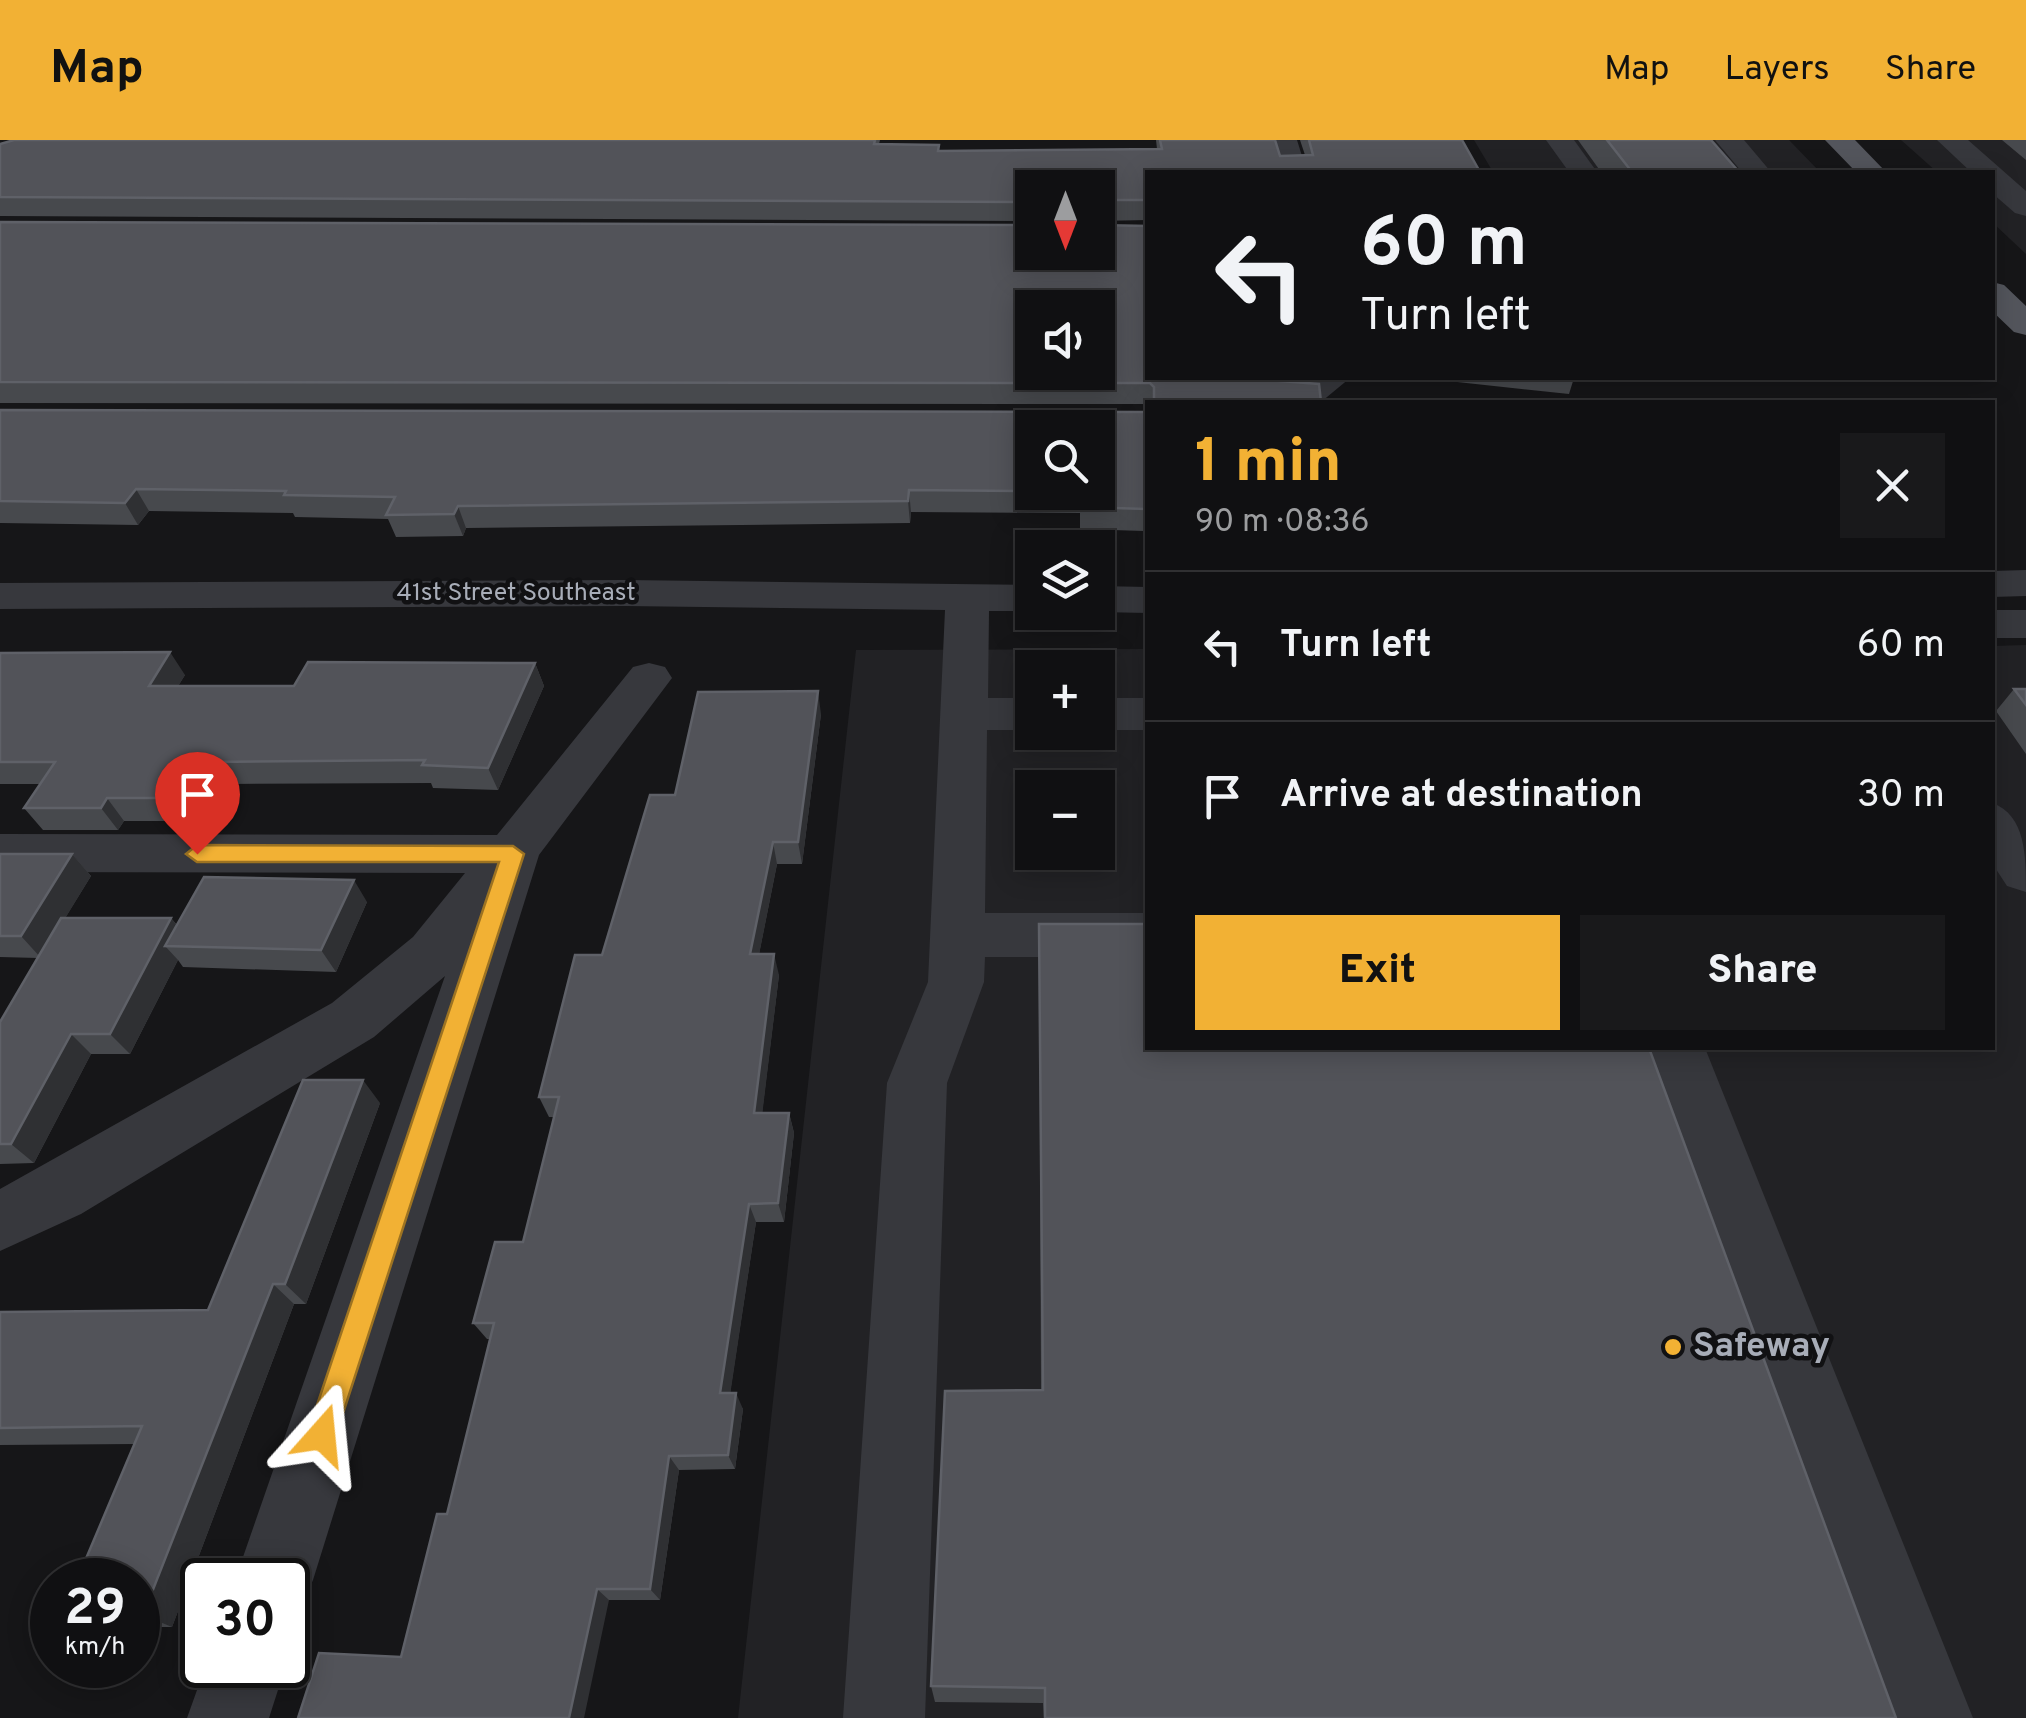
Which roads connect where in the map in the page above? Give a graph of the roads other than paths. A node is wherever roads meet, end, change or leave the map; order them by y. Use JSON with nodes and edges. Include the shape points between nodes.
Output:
{"nodes":[{"id":1,"x":1283,"y":140,"type":"edge"},
{"id":2,"x":1560,"y":140,"type":"edge"},
{"id":3,"x":1729,"y":140,"type":"edge"},
{"id":4,"x":1839,"y":140,"type":"edge"},
{"id":5,"x":1951,"y":140,"type":"edge"},
{"id":6,"x":1293,"y":170,"type":"edge"},
{"id":7,"x":1582,"y":170,"type":"edge"},
{"id":8,"x":1756,"y":170,"type":"edge"},
{"id":9,"x":1870,"y":170,"type":"edge"},
{"id":10,"x":1984,"y":170,"type":"edge"},
{"id":11,"x":1995,"y":180,"type":"edge"},
{"id":12,"x":2026,"y":208,"type":"edge"},
{"id":13,"x":1995,"y":209,"type":"edge"},
{"id":14,"x":1995,"y":295,"type":"edge"},
{"id":15,"x":2026,"y":325,"type":"edge"},
{"id":16,"x":1329,"y":380,"type":"edge"},
{"id":17,"x":1301,"y":400,"type":"edge"},
{"id":18,"x":2026,"y":583,"type":"edge"},
{"id":19,"x":1995,"y":584,"type":"edge"},
{"id":20,"x":0,"y":596,"type":"edge"},
{"id":21,"x":968,"y":597,"type":"junction"},
{"id":22,"x":1015,"y":598,"type":"edge"},
{"id":23,"x":1115,"y":599,"type":"edge"},
{"id":24,"x":1145,"y":600,"type":"edge"},
{"id":25,"x":1995,"y":624,"type":"edge"},
{"id":26,"x":2026,"y":624,"type":"edge"},
{"id":27,"x":649,"y":678,"type":"dead end"},
{"id":28,"x":963,"y":714,"type":"junction"},
{"id":29,"x":1015,"y":714,"type":"edge"},
{"id":30,"x":1115,"y":714,"type":"edge"},
{"id":31,"x":1145,"y":714,"type":"edge"},
{"id":32,"x":1995,"y":825,"type":"edge"},
{"id":33,"x":0,"y":854,"type":"edge"},
{"id":34,"x":513,"y":854,"type":"junction"},
{"id":35,"x":2026,"y":872,"type":"edge"},
{"id":36,"x":958,"y":935,"type":"junction"},
{"id":37,"x":1145,"y":935,"type":"edge"},
{"id":38,"x":1677,"y":1050,"type":"edge"},
{"id":39,"x":0,"y":1221,"type":"edge"},
{"id":40,"x":281,"y":1558,"type":"edge"},
{"id":41,"x":238,"y":1688,"type":"edge"},
{"id":42,"x":228,"y":1718,"type":"edge"},
{"id":43,"x":884,"y":1718,"type":"edge"},
{"id":44,"x":1932,"y":1718,"type":"edge"}],
"edges":[{"from":1,"to":6,"type":"street"},
{"from":2,"to":7,"type":"street"},
{"from":3,"to":8,"type":"street"},
{"from":4,"to":9,"type":"main road"},
{"from":5,"to":10,"type":"street"},
{"from":11,"to":12,"type":"street"},
{"from":12,"to":13,"type":"street"},
{"from":14,"to":15,"type":"main road"},
{"from":16,"to":17,"type":"street"},
{"from":18,"to":19,"type":"street"},
{"from":20,"to":21,"type":"street","name":"41st Street Southeast"},
{"from":21,"to":22,"type":"street","name":"41st Street Southeast"},
{"from":21,"to":28,"type":"street"},
{"from":23,"to":24,"type":"street"},
{"from":25,"to":26,"type":"street"},
{"from":27,"to":34,"type":"street"},
{"from":28,"to":29,"type":"street"},
{"from":28,"to":36,"type":"street"},
{"from":30,"to":31,"type":"street"},
{"from":32,"to":35,"type":"street"},
{"from":33,"to":34,"type":"street"},
{"from":34,"to":39,"type":"street","via":[[433,953],[354,1020]]},
{"from":34,"to":40,"type":"street"},
{"from":36,"to":37,"type":"street"},
{"from":36,"to":43,"type":"street","via":[[956,982],[918,1084]]},
{"from":38,"to":44,"type":"street"},
{"from":41,"to":42,"type":"street"}]}
